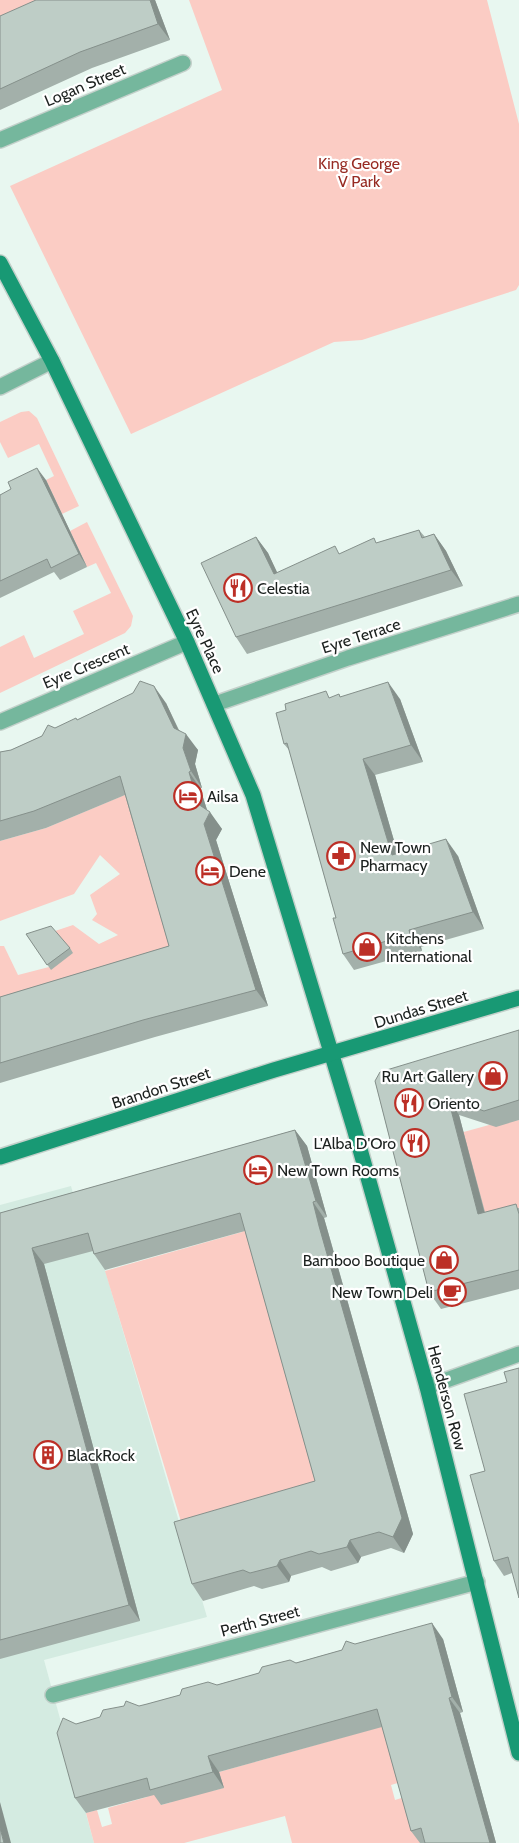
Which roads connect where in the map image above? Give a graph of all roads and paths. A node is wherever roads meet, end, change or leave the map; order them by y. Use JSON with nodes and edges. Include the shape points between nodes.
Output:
{"nodes":[{"id":1,"x":183,"y":63,"type":"dead end"},
{"id":2,"x":0,"y":140,"type":"edge"},
{"id":3,"x":0,"y":263,"type":"edge"},
{"id":4,"x":52,"y":361,"type":"junction"},
{"id":5,"x":0,"y":387,"type":"edge"},
{"id":6,"x":519,"y":604,"type":"edge"},
{"id":7,"x":187,"y":642,"type":"junction"},
{"id":8,"x":215,"y":704,"type":"junction"},
{"id":9,"x":0,"y":722,"type":"edge"},
{"id":10,"x":519,"y":998,"type":"edge"},
{"id":11,"x":332,"y":1053,"type":"junction"},
{"id":12,"x":0,"y":1157,"type":"edge"},
{"id":13,"x":519,"y":1354,"type":"edge"},
{"id":14,"x":427,"y":1387,"type":"junction"},
{"id":15,"x":477,"y":1582,"type":"junction"},
{"id":16,"x":53,"y":1696,"type":"dead end"},
{"id":17,"x":519,"y":1753,"type":"edge"}],
"edges":[{"from":1,"to":2,"type":"street","name":"Logan Street"},
{"from":3,"to":4,"type":"main road","name":"Eyre Place"},
{"from":4,"to":5,"type":"street"},
{"from":4,"to":7,"type":"main road","name":"Eyre Place"},
{"from":6,"to":8,"type":"street","name":"Eyre Terrace"},
{"from":7,"to":8,"type":"main road","name":"Eyre Place"},
{"from":7,"to":9,"type":"street","name":"Eyre Crescent"},
{"from":8,"to":11,"type":"main road","name":"Eyre Place","via":[[253,795]]},
{"from":10,"to":11,"type":"main road","name":"Dundas Street"},
{"from":11,"to":12,"type":"main road","name":"Brandon Street"},
{"from":11,"to":14,"type":"main road","name":"Henderson Row"},
{"from":13,"to":14,"type":"street"},
{"from":14,"to":15,"type":"main road","name":"Henderson Row"},
{"from":15,"to":16,"type":"street","name":"Perth Street"},
{"from":15,"to":17,"type":"main road","name":"Henderson Row"}]}
